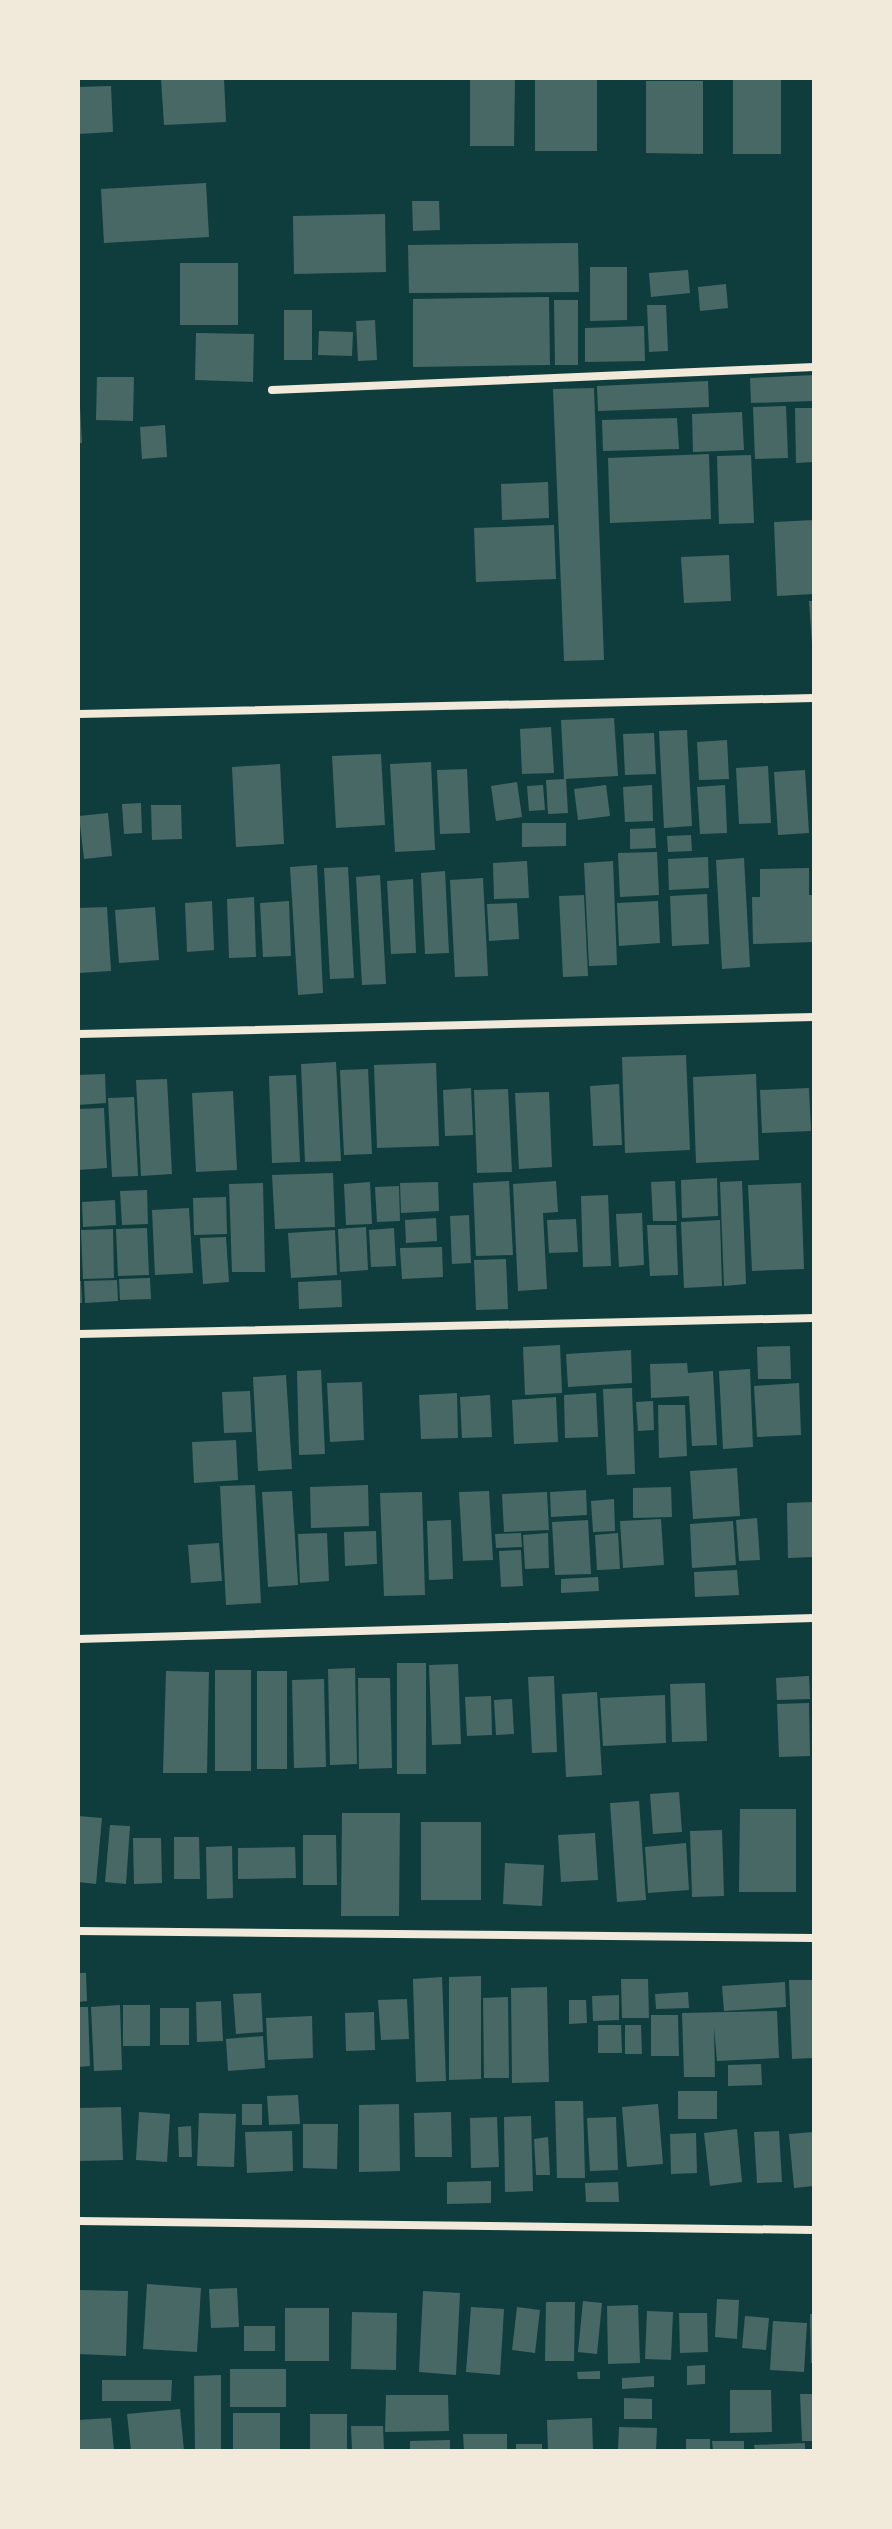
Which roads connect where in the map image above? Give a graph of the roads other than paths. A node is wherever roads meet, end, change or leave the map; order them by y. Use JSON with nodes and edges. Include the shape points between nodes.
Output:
{"nodes":[{"id":1,"x":814,"y":367,"type":"edge"},
{"id":2,"x":272,"y":390,"type":"dead end"},
{"id":3,"x":814,"y":698,"type":"edge"},
{"id":4,"x":78,"y":714,"type":"edge"},
{"id":5,"x":814,"y":1017,"type":"edge"},
{"id":6,"x":78,"y":1034,"type":"edge"},
{"id":7,"x":814,"y":1318,"type":"edge"},
{"id":8,"x":78,"y":1334,"type":"edge"},
{"id":9,"x":814,"y":1618,"type":"edge"},
{"id":10,"x":78,"y":1639,"type":"edge"},
{"id":11,"x":78,"y":1931,"type":"edge"},
{"id":12,"x":814,"y":1938,"type":"edge"},
{"id":13,"x":78,"y":2221,"type":"edge"},
{"id":14,"x":814,"y":2230,"type":"edge"}],
"edges":[{"from":1,"to":2,"type":"street"},
{"from":3,"to":4,"type":"street"},
{"from":5,"to":6,"type":"street"},
{"from":7,"to":8,"type":"street"},
{"from":9,"to":10,"type":"street"},
{"from":11,"to":12,"type":"street"},
{"from":13,"to":14,"type":"street"}]}
